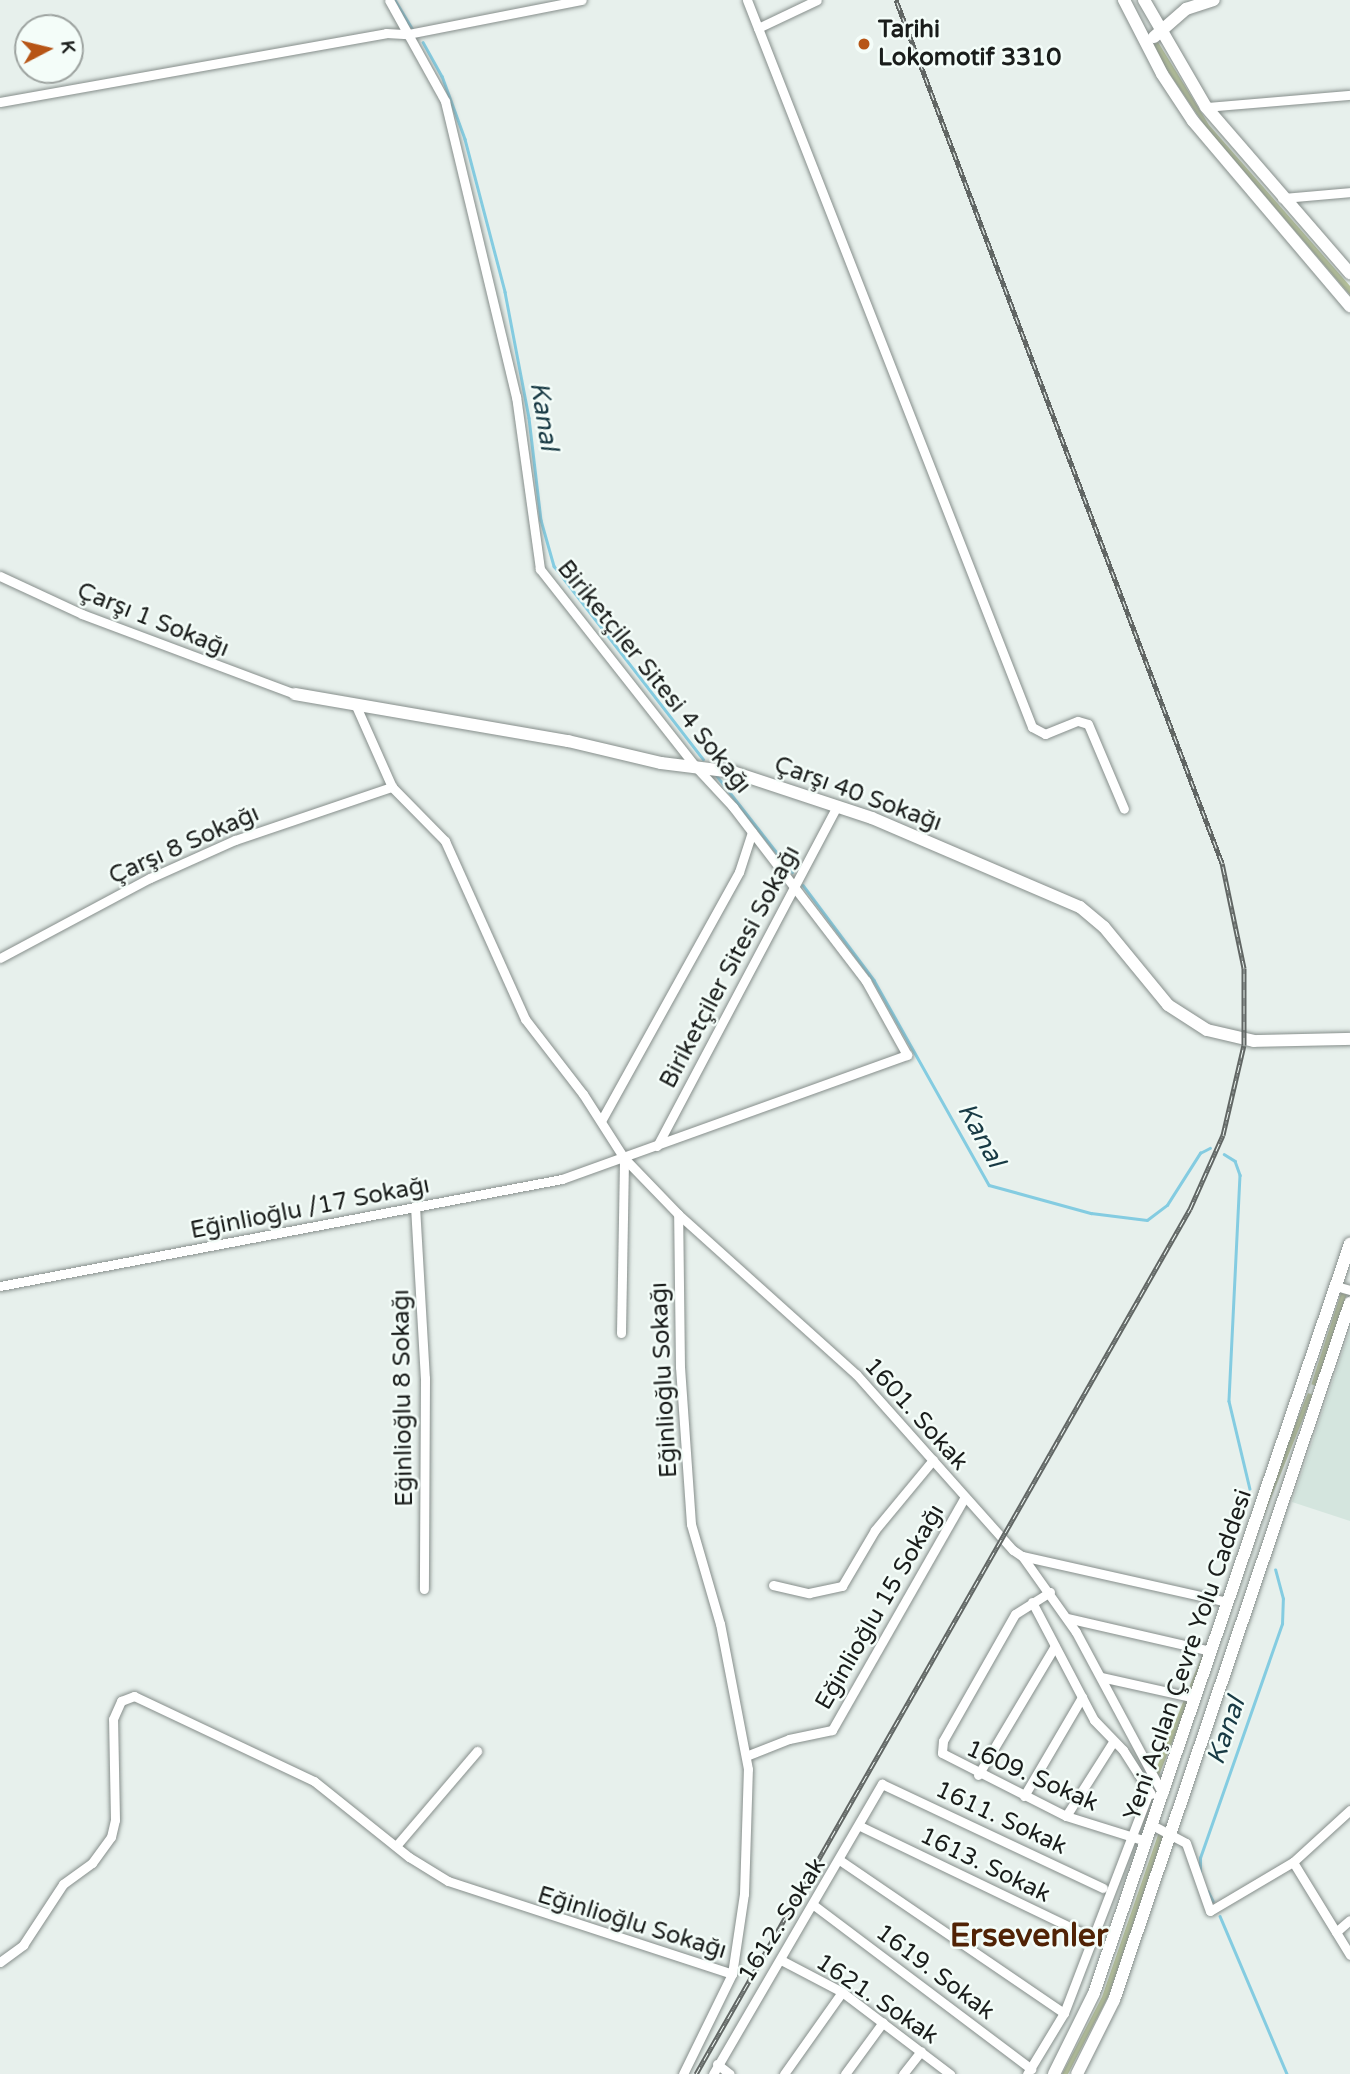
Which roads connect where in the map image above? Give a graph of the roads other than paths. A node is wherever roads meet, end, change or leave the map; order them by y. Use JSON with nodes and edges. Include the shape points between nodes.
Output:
{"nodes":[{"id":1,"x":388,"y":0,"type":"edge"},
{"id":2,"x":582,"y":0,"type":"edge"},
{"id":3,"x":747,"y":0,"type":"edge"},
{"id":4,"x":817,"y":0,"type":"edge"},
{"id":5,"x":1143,"y":0,"type":"edge"},
{"id":6,"x":1214,"y":0,"type":"edge"},
{"id":7,"x":1128,"y":2,"type":"edge"},
{"id":8,"x":758,"y":28,"type":"junction"},
{"id":9,"x":1161,"y":33,"type":"junction"},
{"id":10,"x":408,"y":34,"type":"junction"},
{"id":11,"x":1144,"y":42,"type":"junction"},
{"id":12,"x":1350,"y":95,"type":"edge"},
{"id":13,"x":0,"y":102,"type":"edge"},
{"id":14,"x":1206,"y":107,"type":"junction"},
{"id":15,"x":1350,"y":192,"type":"edge"},
{"id":16,"x":1281,"y":198,"type":"junction"},
{"id":17,"x":1350,"y":273,"type":"edge"},
{"id":18,"x":1350,"y":306,"type":"edge"},
{"id":19,"x":0,"y":576,"type":"edge"},
{"id":20,"x":295,"y":694,"type":"joint"},
{"id":21,"x":356,"y":706,"type":"junction"},
{"id":22,"x":695,"y":766,"type":"junction"},
{"id":23,"x":392,"y":787,"type":"junction"},
{"id":24,"x":837,"y":806,"type":"junction"},
{"id":25,"x":1124,"y":809,"type":"dead end"},
{"id":26,"x":751,"y":832,"type":"junction"},
{"id":27,"x":793,"y":886,"type":"junction"},
{"id":28,"x":0,"y":958,"type":"edge"},
{"id":29,"x":1350,"y":1038,"type":"edge"},
{"id":30,"x":906,"y":1055,"type":"joint"},
{"id":31,"x":601,"y":1121,"type":"junction"},
{"id":32,"x":657,"y":1146,"type":"junction"},
{"id":33,"x":624,"y":1158,"type":"junction"},
{"id":34,"x":415,"y":1206,"type":"junction"},
{"id":35,"x":678,"y":1214,"type":"junction"},
{"id":36,"x":1350,"y":1244,"type":"edge"},
{"id":37,"x":0,"y":1286,"type":"edge"},
{"id":38,"x":1336,"y":1286,"type":"junction"},
{"id":39,"x":1350,"y":1290,"type":"edge"},
{"id":40,"x":1350,"y":1303,"type":"edge"},
{"id":41,"x":621,"y":1333,"type":"dead end"},
{"id":42,"x":933,"y":1460,"type":"junction"},
{"id":43,"x":965,"y":1497,"type":"junction"},
{"id":44,"x":1022,"y":1556,"type":"junction"},
{"id":45,"x":773,"y":1585,"type":"dead end"},
{"id":46,"x":424,"y":1589,"type":"dead end"},
{"id":47,"x":1050,"y":1592,"type":"junction"},
{"id":48,"x":1032,"y":1602,"type":"junction"},
{"id":49,"x":1227,"y":1602,"type":"junction"},
{"id":50,"x":1067,"y":1618,"type":"junction"},
{"id":51,"x":1055,"y":1646,"type":"junction"},
{"id":52,"x":1210,"y":1651,"type":"junction"},
{"id":53,"x":1101,"y":1677,"type":"junction"},
{"id":54,"x":1082,"y":1697,"type":"junction"},
{"id":55,"x":1195,"y":1699,"type":"junction"},
{"id":56,"x":1114,"y":1742,"type":"junction"},
{"id":57,"x":477,"y":1751,"type":"dead end"},
{"id":58,"x":746,"y":1756,"type":"junction"},
{"id":59,"x":978,"y":1774,"type":"junction"},
{"id":60,"x":882,"y":1784,"type":"joint"},
{"id":61,"x":1148,"y":1794,"type":"junction"},
{"id":62,"x":1163,"y":1794,"type":"junction"},
{"id":63,"x":1024,"y":1796,"type":"junction"},
{"id":64,"x":1350,"y":1810,"type":"edge"},
{"id":65,"x":1066,"y":1816,"type":"junction"},
{"id":66,"x":1152,"y":1825,"type":"junction"},
{"id":67,"x":860,"y":1826,"type":"junction"},
{"id":68,"x":1169,"y":1832,"type":"junction"},
{"id":69,"x":1131,"y":1837,"type":"junction"},
{"id":70,"x":1146,"y":1841,"type":"junction"},
{"id":71,"x":396,"y":1846,"type":"junction"},
{"id":72,"x":841,"y":1861,"type":"junction"},
{"id":73,"x":1293,"y":1862,"type":"junction"},
{"id":74,"x":1102,"y":1888,"type":"dead end"},
{"id":75,"x":815,"y":1906,"type":"junction"},
{"id":76,"x":1350,"y":1920,"type":"edge"},
{"id":77,"x":1336,"y":1932,"type":"junction"},
{"id":78,"x":1093,"y":1938,"type":"junction"},
{"id":79,"x":1350,"y":1955,"type":"edge"},
{"id":80,"x":781,"y":1961,"type":"junction"},
{"id":81,"x":0,"y":1962,"type":"edge"},
{"id":82,"x":732,"y":1974,"type":"junction"},
{"id":83,"x":842,"y":1992,"type":"junction"},
{"id":84,"x":1064,"y":2013,"type":"junction"},
{"id":85,"x":883,"y":2022,"type":"junction"},
{"id":86,"x":921,"y":2051,"type":"junction"},
{"id":87,"x":717,"y":2064,"type":"junction"},
{"id":88,"x":1029,"y":2071,"type":"edge"},
{"id":89,"x":683,"y":2074,"type":"edge"},
{"id":90,"x":713,"y":2074,"type":"edge"},
{"id":91,"x":730,"y":2074,"type":"edge"},
{"id":92,"x":784,"y":2074,"type":"edge"},
{"id":93,"x":845,"y":2074,"type":"edge"},
{"id":94,"x":903,"y":2074,"type":"edge"},
{"id":95,"x":950,"y":2074,"type":"edge"},
{"id":96,"x":1054,"y":2074,"type":"edge"},
{"id":97,"x":1077,"y":2074,"type":"edge"}],
"edges":[{"from":1,"to":10,"type":"street","name":"Biriketçiler Sitesi 4 Sokağı"},
{"from":2,"to":10,"type":"street"},
{"from":3,"to":8,"type":"street"},
{"from":4,"to":8,"type":"street"},
{"from":5,"to":9,"type":"main road"},
{"from":6,"to":9,"type":"main road","via":[[1186,9]]},
{"from":7,"to":11,"type":"main road"},
{"from":8,"to":25,"type":"street","via":[[1032,727],[1045,734],[1078,721],[1088,724]]},
{"from":9,"to":11,"type":"main road"},
{"from":9,"to":14,"type":"main road"},
{"from":10,"to":13,"type":"street","via":[[386,33]]},
{"from":10,"to":22,"type":"street","name":"Biriketçiler Sitesi 4 Sokağı","via":[[445,101],[516,397],[540,569]]},
{"from":11,"to":18,"type":"main road","via":[[1207,139]]},
{"from":12,"to":14,"type":"street"},
{"from":14,"to":16,"type":"main road"},
{"from":15,"to":16,"type":"street"},
{"from":16,"to":17,"type":"main road"},
{"from":19,"to":20,"type":"street","name":"Çarşı 1 Sokağı","via":[[82,614]]},
{"from":20,"to":21,"type":"main road","name":"Çarşı 40 Sokağı"},
{"from":21,"to":22,"type":"main road","name":"Çarşı 40 Sokağı"},
{"from":21,"to":23,"type":"street"},
{"from":22,"to":24,"type":"main road","name":"Çarşı 40 Sokağı","via":[[733,772]]},
{"from":22,"to":26,"type":"street","name":"Biriketçiler Sitesi 4 Sokağı"},
{"from":23,"to":28,"type":"street","name":"Çarşı 8 Sokağı","via":[[235,839],[150,878]]},
{"from":23,"to":31,"type":"street","name":"1601. Sokak","via":[[445,841],[520,1011]]},
{"from":24,"to":27,"type":"street","name":"Biriketçiler Sitesi Sokağı"},
{"from":24,"to":29,"type":"main road","name":"Çarşı 40 Sokağı","via":[[1080,906],[1104,927],[1168,1005],[1207,1030],[1254,1041]]},
{"from":26,"to":27,"type":"street","name":"Biriketçiler Sitesi 4 Sokağı"},
{"from":26,"to":31,"type":"street","via":[[739,872]]},
{"from":27,"to":30,"type":"street","name":"Biriketçiler Sitesi 4 Sokağı","via":[[876,996]]},
{"from":27,"to":32,"type":"street","name":"Biriketçiler Sitesi Sokağı"},
{"from":30,"to":32,"type":"street","name":"Eğinlioğlu /17 Sokağı"},
{"from":31,"to":33,"type":"street","name":"1601. Sokak"},
{"from":32,"to":33,"type":"street","name":"Eğinlioğlu /17 Sokağı"},
{"from":33,"to":34,"type":"street","name":"Eğinlioğlu /17 Sokağı","via":[[526,1187]]},
{"from":33,"to":35,"type":"street","name":"1601. Sokak"},
{"from":33,"to":41,"type":"street"},
{"from":34,"to":37,"type":"street","name":"Eğinlioğlu /17 Sokağı"},
{"from":34,"to":46,"type":"street","name":"Eğinlioğlu 8 Sokağı","via":[[425,1378]]},
{"from":35,"to":42,"type":"street","name":"1601. Sokak","via":[[856,1374]]},
{"from":35,"to":58,"type":"street","name":"Eğinlioğlu Sokağı","via":[[680,1367],[691,1524],[720,1624]]},
{"from":36,"to":38,"type":"main road","name":"Yeni Açılan Çevre Yolu Caddesi"},
{"from":38,"to":39,"type":"street"},
{"from":38,"to":49,"type":"main road","name":"Yeni Açılan Çevre Yolu Caddesi"},
{"from":40,"to":68,"type":"main road","name":"Yeni Açılan Çevre Yolu Caddesi"},
{"from":42,"to":43,"type":"street","name":"1601. Sokak"},
{"from":42,"to":45,"type":"street","via":[[874,1530],[842,1586],[809,1592]]},
{"from":43,"to":44,"type":"street","name":"1601. Sokak"},
{"from":43,"to":58,"type":"street","name":"Eğinlioğlu 15 Sokağı","via":[[832,1730],[789,1739]]},
{"from":44,"to":47,"type":"street","name":"1601. Sokak"},
{"from":44,"to":49,"type":"street"},
{"from":47,"to":48,"type":"street"},
{"from":47,"to":50,"type":"street","name":"1601. Sokak"},
{"from":48,"to":51,"type":"street"},
{"from":48,"to":59,"type":"street","name":"1609. Sokak","via":[[1015,1614],[943,1741],[943,1756]]},
{"from":49,"to":52,"type":"main road","name":"Yeni Açılan Çevre Yolu Caddesi"},
{"from":50,"to":52,"type":"street"},
{"from":50,"to":53,"type":"street","name":"1601. Sokak"},
{"from":51,"to":54,"type":"street"},
{"from":51,"to":59,"type":"street"},
{"from":52,"to":55,"type":"main road","name":"Yeni Açılan Çevre Yolu Caddesi"},
{"from":53,"to":55,"type":"street"},
{"from":53,"to":62,"type":"street","name":"1601. Sokak"},
{"from":54,"to":56,"type":"street","via":[[1099,1727]]},
{"from":54,"to":63,"type":"street"},
{"from":55,"to":62,"type":"main road","name":"Yeni Açılan Çevre Yolu Caddesi"},
{"from":56,"to":61,"type":"street"},
{"from":56,"to":65,"type":"street"},
{"from":57,"to":71,"type":"street"},
{"from":58,"to":82,"type":"street","name":"Eğinlioğlu Sokağı","via":[[744,1894]]},
{"from":59,"to":63,"type":"street","name":"1609. Sokak"},
{"from":60,"to":67,"type":"street","name":"1612. Sokak"},
{"from":60,"to":74,"type":"street","name":"1611. Sokak"},
{"from":61,"to":62,"type":"street"},
{"from":61,"to":69,"type":"street"},
{"from":62,"to":66,"type":"main road","name":"Yeni Açılan Çevre Yolu Caddesi"},
{"from":63,"to":65,"type":"street","name":"1609. Sokak"},
{"from":64,"to":73,"type":"street"},
{"from":65,"to":69,"type":"street","name":"1609. Sokak"},
{"from":66,"to":68,"type":"street"},
{"from":66,"to":70,"type":"main road","name":"Yeni Açılan Çevre Yolu Caddesi"},
{"from":67,"to":72,"type":"street","name":"1612. Sokak"},
{"from":67,"to":78,"type":"street","name":"1613. Sokak"},
{"from":68,"to":73,"type":"street","via":[[1189,1848],[1210,1912]]},
{"from":68,"to":97,"type":"main road","name":"Yeni Açılan Çevre Yolu Caddesi","via":[[1114,2000]]},
{"from":69,"to":70,"type":"street","name":"1609. Sokak"},
{"from":69,"to":78,"type":"street"},
{"from":70,"to":96,"type":"main road","name":"Yeni Açılan Çevre Yolu Caddesi","via":[[1094,1993]]},
{"from":71,"to":81,"type":"street","name":"Eğinlioğlu Sokağı","via":[[314,1781],[142,1697],[127,1697],[116,1708],[110,1735],[115,1812],[111,1837],[92,1863],[63,1884],[23,1945]]},
{"from":71,"to":82,"type":"street","name":"Eğinlioğlu Sokağı","via":[[448,1881],[502,1902]]},
{"from":72,"to":75,"type":"street","name":"1612. Sokak"},
{"from":72,"to":84,"type":"street"},
{"from":73,"to":77,"type":"street"},
{"from":75,"to":80,"type":"street","name":"1612. Sokak"},
{"from":75,"to":88,"type":"street","name":"1619. Sokak"},
{"from":76,"to":77,"type":"street"},
{"from":77,"to":79,"type":"street"},
{"from":78,"to":84,"type":"street"},
{"from":80,"to":83,"type":"street","name":"1621. Sokak"},
{"from":80,"to":87,"type":"street","name":"1612. Sokak"},
{"from":82,"to":89,"type":"street"},
{"from":83,"to":85,"type":"street","name":"1621. Sokak"},
{"from":83,"to":92,"type":"street"},
{"from":84,"to":88,"type":"street"},
{"from":85,"to":86,"type":"street","name":"1621. Sokak"},
{"from":85,"to":93,"type":"street"},
{"from":86,"to":94,"type":"street"},
{"from":86,"to":95,"type":"street","name":"1621. Sokak"},
{"from":87,"to":90,"type":"street","name":"1612. Sokak"},
{"from":87,"to":91,"type":"street"}]}
